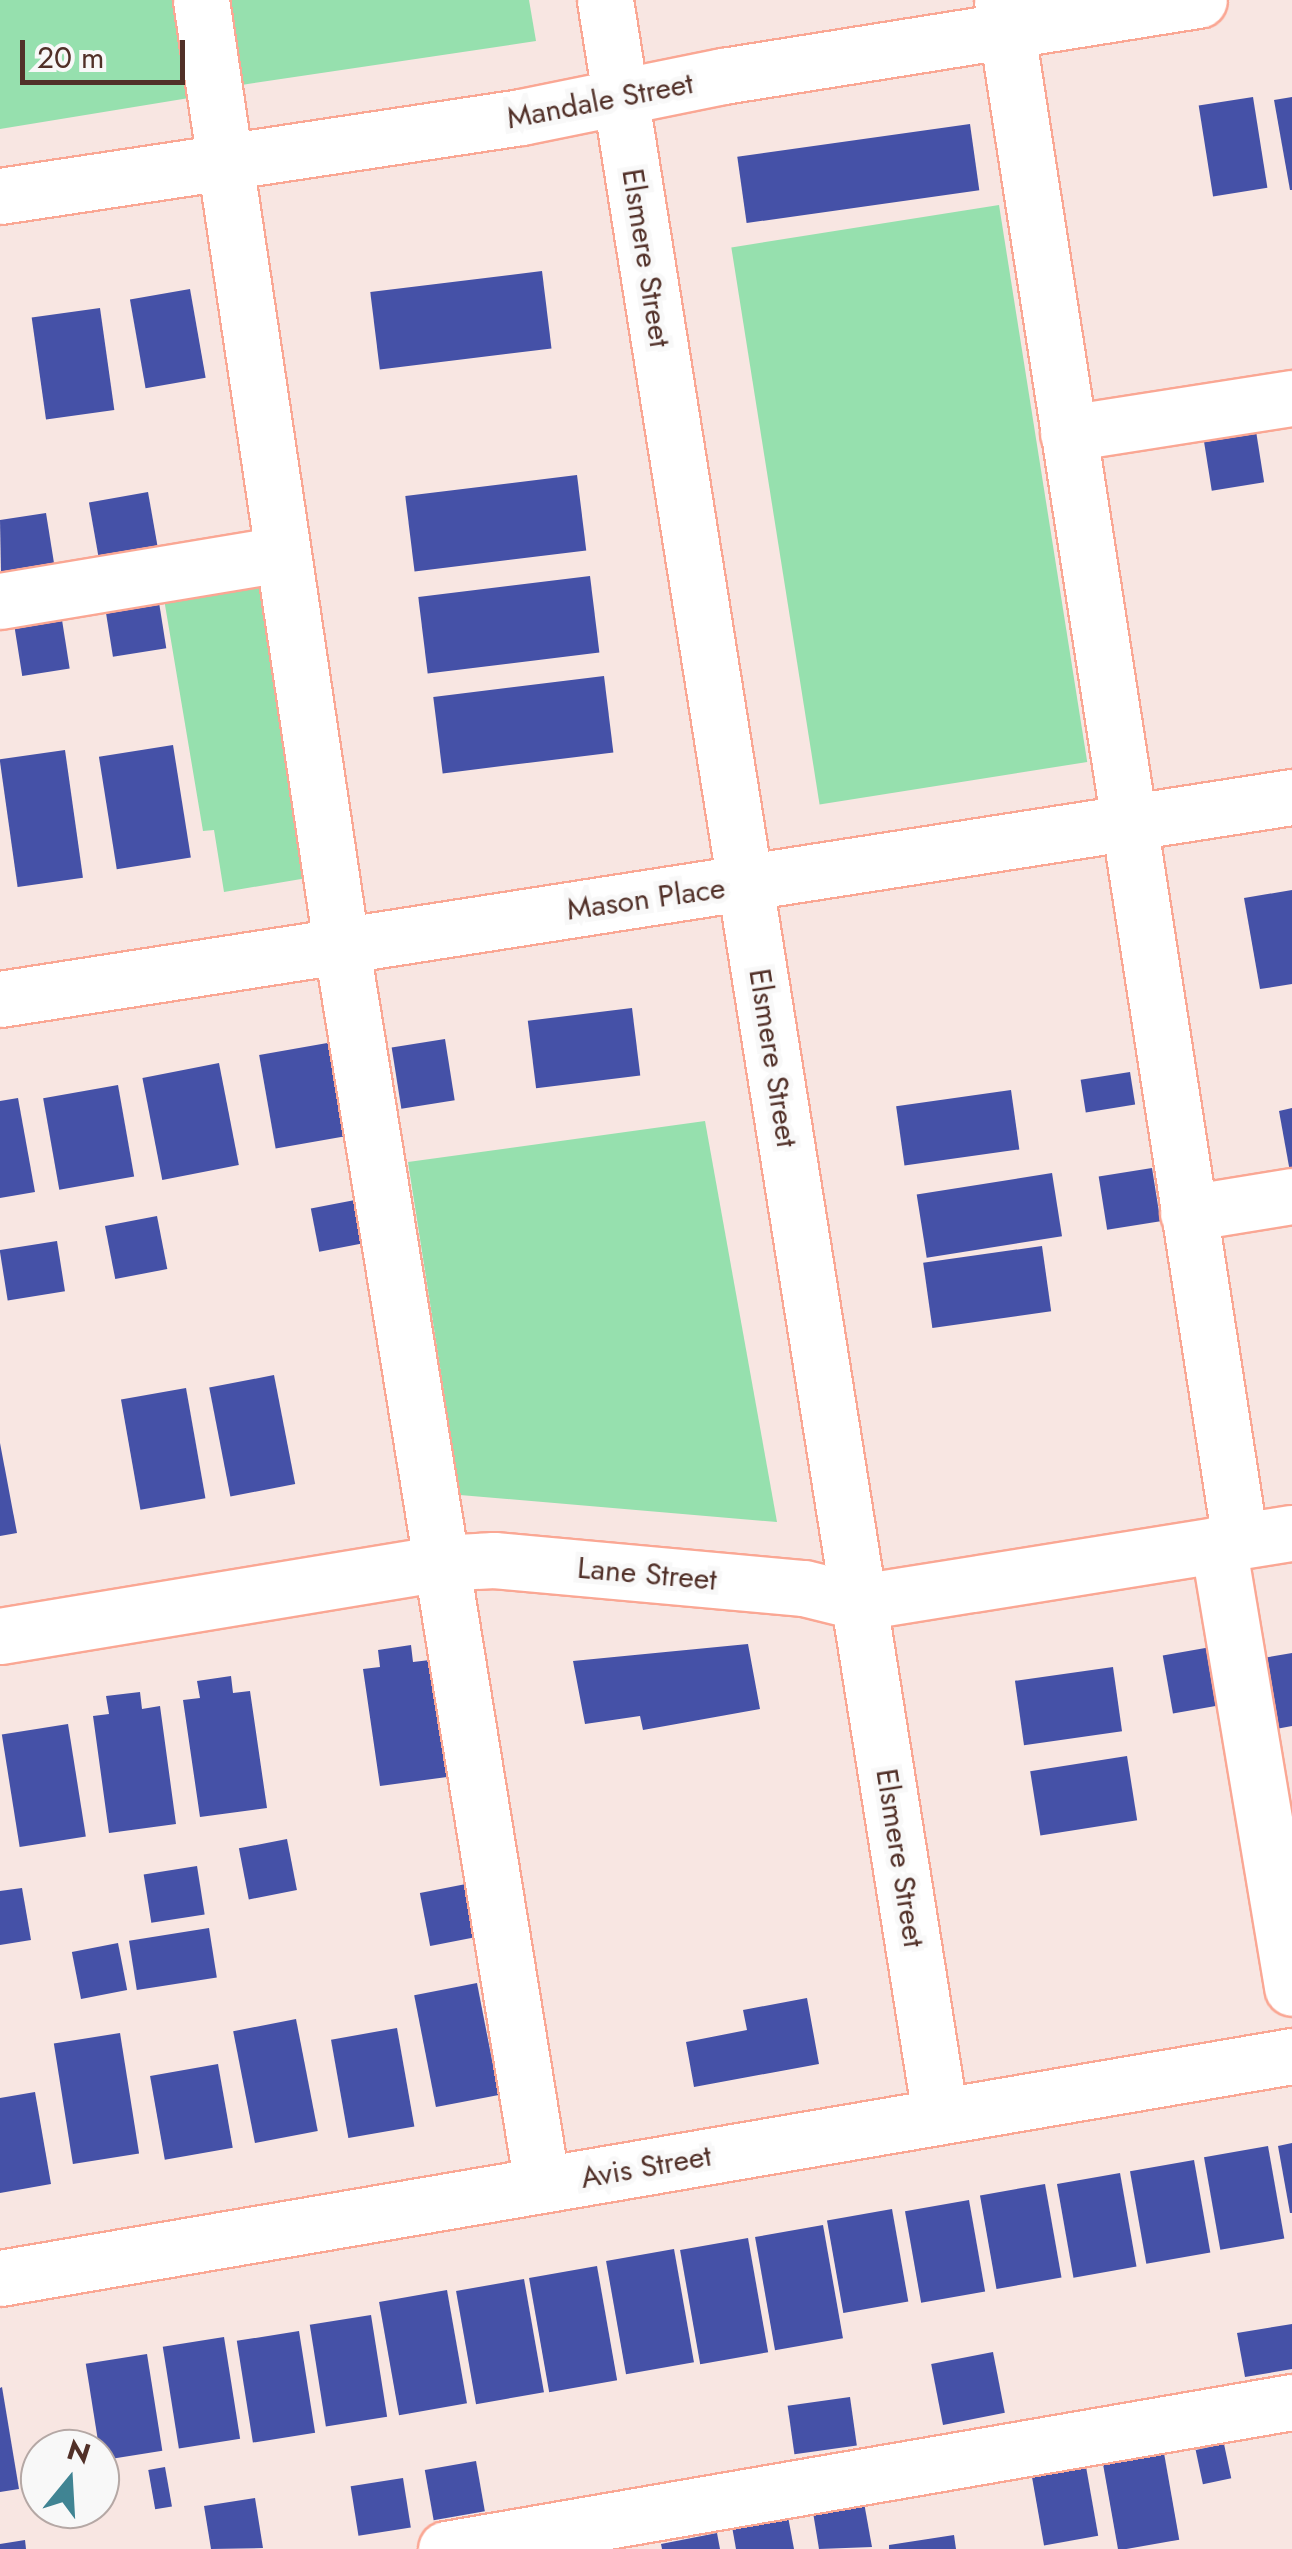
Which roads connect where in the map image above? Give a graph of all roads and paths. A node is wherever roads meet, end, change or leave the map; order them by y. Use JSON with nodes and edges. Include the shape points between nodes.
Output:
{"nodes":[{"id":1,"x":201,"y":0,"type":"edge"},
{"id":2,"x":604,"y":0,"type":"edge"},
{"id":3,"x":1199,"y":0,"type":"edge"},
{"id":4,"x":1004,"y":16,"type":"edge"},
{"id":5,"x":620,"y":97,"type":"junction"},
{"id":6,"x":224,"y":162,"type":"junction"},
{"id":7,"x":0,"y":196,"type":"edge"},
{"id":8,"x":1292,"y":398,"type":"edge"},
{"id":9,"x":1068,"y":432,"type":"junction"},
{"id":10,"x":282,"y":554,"type":"junction"},
{"id":11,"x":0,"y":600,"type":"edge"},
{"id":12,"x":1292,"y":798,"type":"edge"},
{"id":13,"x":1127,"y":824,"type":"junction"},
{"id":14,"x":746,"y":885,"type":"junction"},
{"id":15,"x":341,"y":943,"type":"junction"},
{"id":16,"x":0,"y":1000,"type":"edge"},
{"id":17,"x":1292,"y":1196,"type":"edge"},
{"id":18,"x":1188,"y":1213,"type":"junction"},
{"id":19,"x":1250,"y":1539,"type":"edge"},
{"id":20,"x":439,"y":1563,"type":"junction"},
{"id":21,"x":860,"y":1602,"type":"junction"},
{"id":22,"x":0,"y":1636,"type":"edge"},
{"id":23,"x":1292,"y":1988,"type":"edge"},
{"id":24,"x":1292,"y":2056,"type":"edge"},
{"id":25,"x":940,"y":2116,"type":"junction"},
{"id":26,"x":542,"y":2185,"type":"junction"},
{"id":27,"x":0,"y":2278,"type":"edge"},
{"id":28,"x":1292,"y":2402,"type":"edge"},
{"id":29,"x":446,"y":2549,"type":"edge"}],
"edges":[{"from":1,"to":6,"type":"street"},
{"from":2,"to":5,"type":"street","name":"Elsmere Street"},
{"from":3,"to":4,"type":"street","name":"Mandale Street"},
{"from":4,"to":5,"type":"street","name":"Mandale Street"},
{"from":4,"to":9,"type":"street"},
{"from":5,"to":6,"type":"street","name":"Mandale Street"},
{"from":5,"to":14,"type":"street","name":"Elsmere Street"},
{"from":6,"to":7,"type":"street","name":"Mandale Street"},
{"from":6,"to":10,"type":"street"},
{"from":8,"to":9,"type":"street"},
{"from":9,"to":13,"type":"street"},
{"from":10,"to":11,"type":"street"},
{"from":10,"to":15,"type":"street"},
{"from":12,"to":13,"type":"street","name":"Mason Place"},
{"from":13,"to":14,"type":"street","name":"Mason Place"},
{"from":13,"to":18,"type":"street"},
{"from":14,"to":15,"type":"street","name":"Mason Place"},
{"from":14,"to":21,"type":"street","name":"Elsmere Street"},
{"from":15,"to":16,"type":"street","name":"Mason Place"},
{"from":15,"to":20,"type":"street"},
{"from":17,"to":18,"type":"street"},
{"from":18,"to":19,"type":"street"},
{"from":19,"to":21,"type":"street","name":"Lane Street"},
{"from":19,"to":23,"type":"street"},
{"from":20,"to":21,"type":"street","name":"Lane Street","via":[[494,1560],[804,1588]]},
{"from":20,"to":22,"type":"street","name":"Lane Street"},
{"from":20,"to":26,"type":"street"},
{"from":21,"to":25,"type":"street","name":"Elsmere Street"},
{"from":24,"to":25,"type":"street","name":"Avis Street"},
{"from":25,"to":26,"type":"street","name":"Avis Street"},
{"from":26,"to":27,"type":"street","name":"Avis Street"},
{"from":28,"to":29,"type":"street"}]}
